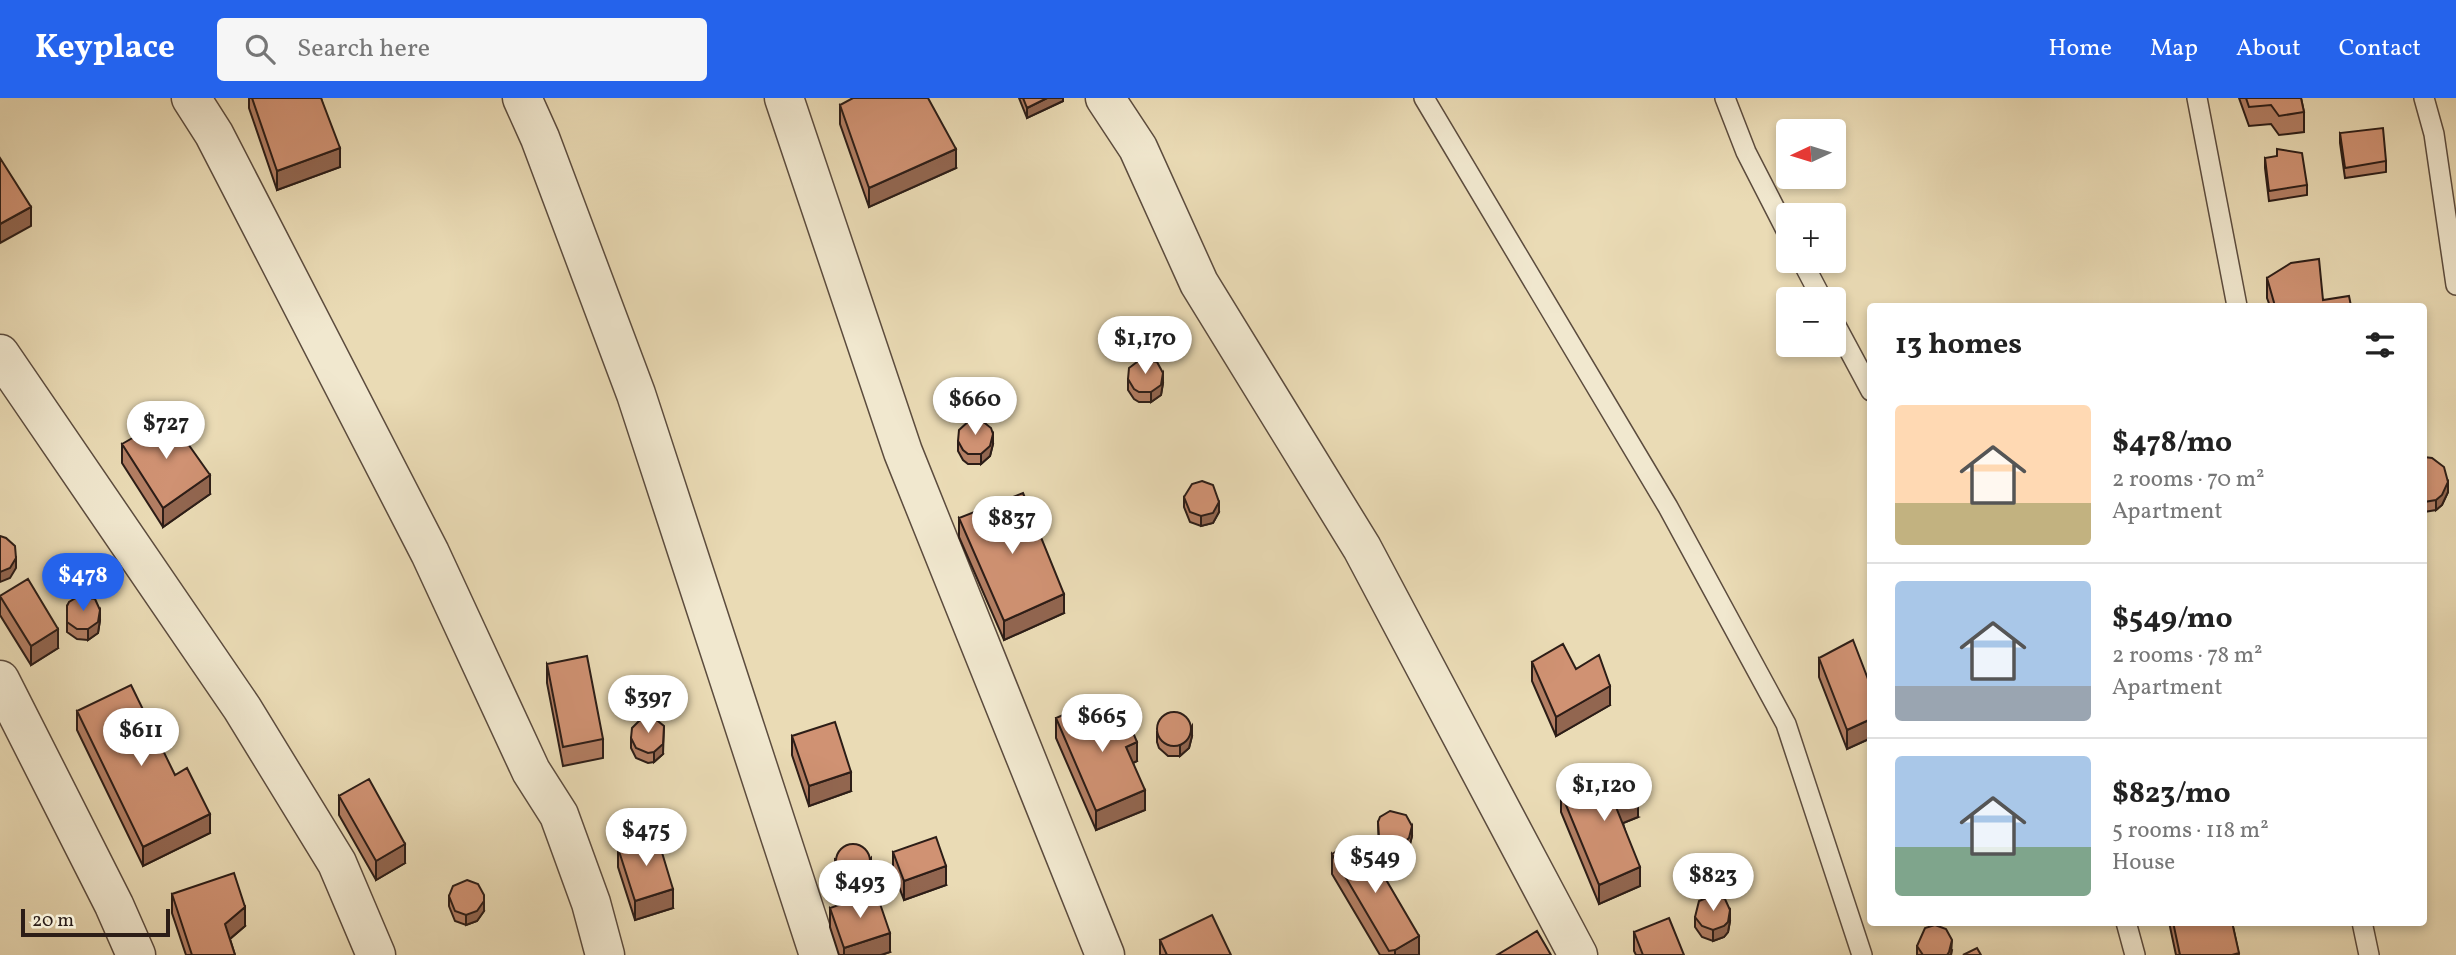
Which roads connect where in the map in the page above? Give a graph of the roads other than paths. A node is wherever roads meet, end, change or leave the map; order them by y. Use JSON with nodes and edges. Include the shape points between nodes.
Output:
{"nodes":[{"id":1,"x":191,"y":98,"type":"edge"},
{"id":2,"x":523,"y":98,"type":"edge"},
{"id":3,"x":784,"y":98,"type":"edge"},
{"id":4,"x":1105,"y":98,"type":"edge"},
{"id":5,"x":1424,"y":98,"type":"edge"},
{"id":6,"x":1725,"y":98,"type":"edge"},
{"id":7,"x":2197,"y":98,"type":"edge"},
{"id":8,"x":2424,"y":98,"type":"edge"},
{"id":9,"x":1776,"y":211,"type":"edge"},
{"id":10,"x":2456,"y":285,"type":"edge"},
{"id":11,"x":2236,"y":303,"type":"edge"},
{"id":12,"x":1846,"y":344,"type":"edge"},
{"id":13,"x":0,"y":354,"type":"edge"},
{"id":14,"x":1867,"y":384,"type":"edge"},
{"id":15,"x":0,"y":680,"type":"edge"},
{"id":16,"x":2127,"y":926,"type":"edge"},
{"id":17,"x":2363,"y":926,"type":"edge"},
{"id":18,"x":136,"y":955,"type":"edge"},
{"id":19,"x":376,"y":955,"type":"edge"},
{"id":20,"x":605,"y":955,"type":"edge"},
{"id":21,"x":818,"y":955,"type":"edge"},
{"id":22,"x":1105,"y":955,"type":"edge"},
{"id":23,"x":1578,"y":955,"type":"edge"},
{"id":24,"x":1862,"y":955,"type":"edge"},
{"id":25,"x":2135,"y":955,"type":"edge"},
{"id":26,"x":2369,"y":955,"type":"edge"}],
"edges":[{"from":1,"to":20,"type":"street","via":[[214,134],[418,529],[531,771],[558,816]]},
{"from":2,"to":21,"type":"street","via":[[636,394]]},
{"from":3,"to":22,"type":"street","via":[[903,452]]},
{"from":4,"to":23,"type":"street","via":[[1138,148],[1199,283],[1362,548]]},
{"from":5,"to":24,"type":"lane","via":[[1668,507],[1786,724]]},
{"from":6,"to":9,"type":"lane"},
{"from":7,"to":11,"type":"lane"},
{"from":8,"to":10,"type":"lane","via":[[2434,134]]},
{"from":12,"to":14,"type":"lane"},
{"from":13,"to":19,"type":"street","via":[[242,708],[337,863]]},
{"from":15,"to":18,"type":"street"},
{"from":16,"to":25,"type":"lane"},
{"from":17,"to":26,"type":"lane"}]}
